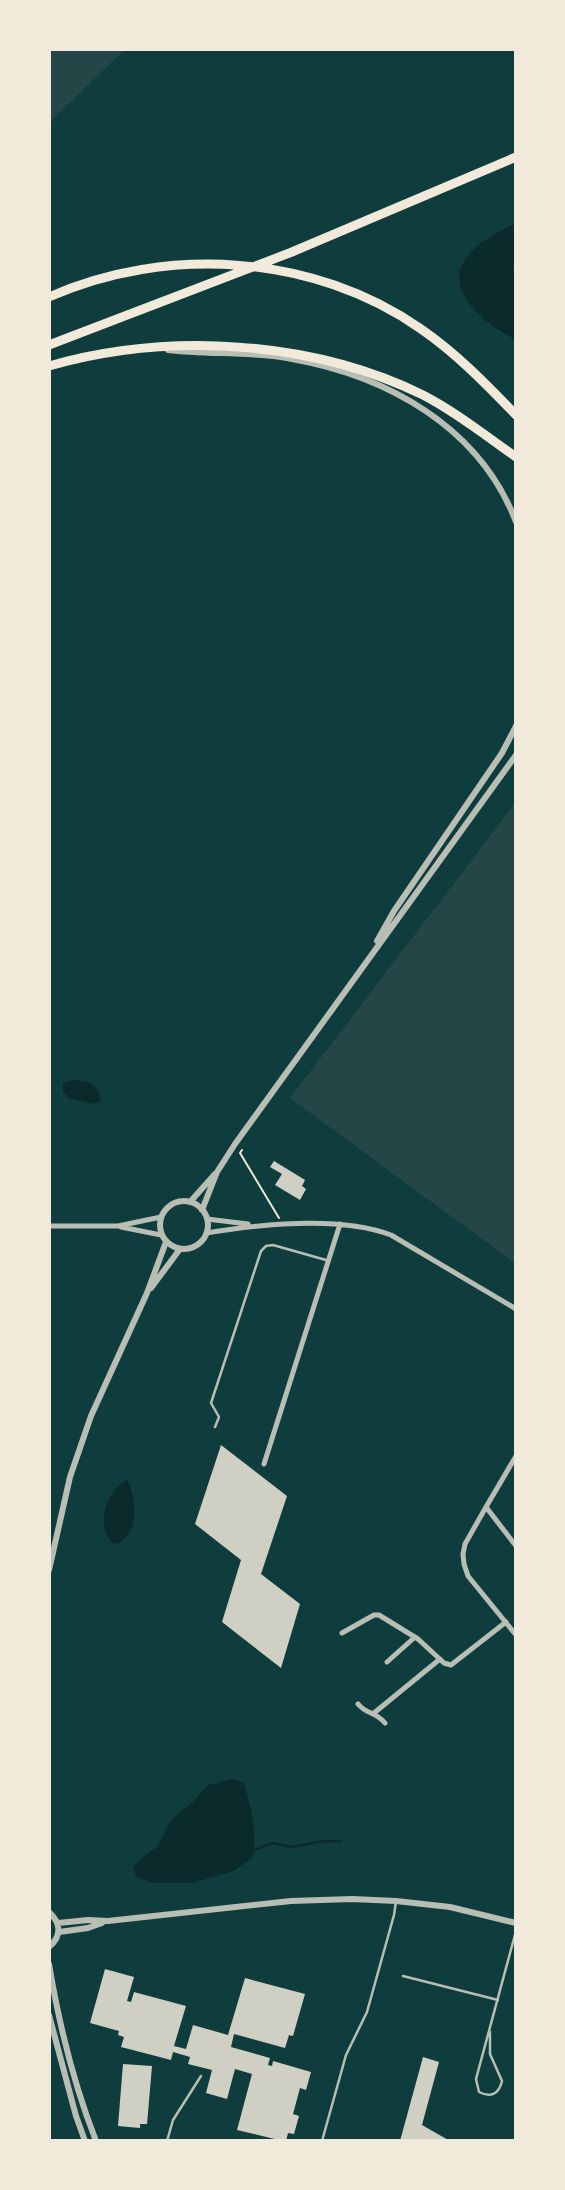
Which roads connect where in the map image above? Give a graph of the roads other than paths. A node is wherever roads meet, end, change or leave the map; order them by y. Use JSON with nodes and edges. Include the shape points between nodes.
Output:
{"nodes":[{"id":1,"x":516,"y":157,"type":"edge"},
{"id":2,"x":49,"y":297,"type":"edge"},
{"id":3,"x":49,"y":345,"type":"edge"},
{"id":4,"x":153,"y":349,"type":"junction"},
{"id":5,"x":49,"y":366,"type":"edge"},
{"id":6,"x":516,"y":415,"type":"edge"},
{"id":7,"x":516,"y":457,"type":"edge"},
{"id":8,"x":516,"y":522,"type":"edge"},
{"id":9,"x":516,"y":726,"type":"edge"},
{"id":10,"x":516,"y":755,"type":"edge"},
{"id":11,"x":362,"y":968,"type":"junction"},
{"id":12,"x":216,"y":1172,"type":"junction"},
{"id":13,"x":190,"y":1202,"type":"junction"},
{"id":14,"x":202,"y":1210,"type":"junction"},
{"id":15,"x":161,"y":1217,"type":"junction"},
{"id":16,"x":207,"y":1219,"type":"junction"},
{"id":17,"x":341,"y":1224,"type":"junction"},
{"id":18,"x":255,"y":1225,"type":"junction"},
{"id":19,"x":49,"y":1226,"type":"edge"},
{"id":20,"x":118,"y":1226,"type":"junction"},
{"id":21,"x":206,"y":1233,"type":"junction"},
{"id":22,"x":161,"y":1235,"type":"junction"},
{"id":23,"x":166,"y":1242,"type":"junction"},
{"id":24,"x":180,"y":1249,"type":"junction"},
{"id":25,"x":330,"y":1261,"type":"junction"},
{"id":26,"x":147,"y":1293,"type":"junction"},
{"id":27,"x":516,"y":1309,"type":"edge"},
{"id":28,"x":215,"y":1427,"type":"dead end"},
{"id":29,"x":516,"y":1456,"type":"edge"},
{"id":30,"x":264,"y":1464,"type":"dead end"},
{"id":31,"x":486,"y":1507,"type":"junction"},
{"id":32,"x":516,"y":1546,"type":"edge"},
{"id":33,"x":49,"y":1570,"type":"edge"},
{"id":34,"x":506,"y":1622,"type":"junction"},
{"id":35,"x":342,"y":1633,"type":"dead end"},
{"id":36,"x":516,"y":1635,"type":"edge"},
{"id":37,"x":415,"y":1637,"type":"junction"},
{"id":38,"x":440,"y":1659,"type":"junction"},
{"id":39,"x":387,"y":1662,"type":"dead end"},
{"id":40,"x":358,"y":1704,"type":"dead end"},
{"id":41,"x":373,"y":1713,"type":"junction"},
{"id":42,"x":385,"y":1723,"type":"dead end"},
{"id":43,"x":396,"y":1901,"type":"junction"},
{"id":44,"x":49,"y":1912,"type":"edge"},
{"id":45,"x":108,"y":1921,"type":"junction"},
{"id":46,"x":58,"y":1923,"type":"junction"},
{"id":47,"x":516,"y":1923,"type":"edge"},
{"id":48,"x":516,"y":1931,"type":"edge"},
{"id":49,"x":59,"y":1932,"type":"junction"},
{"id":50,"x":49,"y":1947,"type":"edge"},
{"id":51,"x":49,"y":1964,"type":"edge"},
{"id":52,"x":402,"y":1976,"type":"dead end"},
{"id":53,"x":498,"y":2000,"type":"junction"},
{"id":54,"x":49,"y":2015,"type":"edge"},
{"id":55,"x":490,"y":2032,"type":"junction"},
{"id":56,"x":201,"y":2076,"type":"dead end"},
{"id":57,"x":85,"y":2141,"type":"edge"},
{"id":58,"x":96,"y":2141,"type":"edge"},
{"id":59,"x":167,"y":2141,"type":"edge"},
{"id":60,"x":322,"y":2141,"type":"edge"}],
"edges":[{"from":1,"to":3,"type":"highway","via":[[292,252]]},
{"from":2,"to":6,"type":"highway","via":[[145,268],[221,264],[287,273],[333,285],[396,313],[449,350]]},
{"from":4,"to":5,"type":"highway"},
{"from":4,"to":7,"type":"highway","via":[[257,348],[345,365],[426,397]]},
{"from":4,"to":8,"type":"street","via":[[290,358],[356,374],[387,387],[415,403],[467,446],[498,486]]},
{"from":9,"to":11,"type":"street","via":[[394,911]]},
{"from":10,"to":11,"type":"street"},
{"from":11,"to":12,"type":"street"},
{"from":12,"to":13,"type":"street"},
{"from":12,"to":14,"type":"street"},
{"from":13,"to":14,"type":"street"},
{"from":13,"to":15,"type":"street","via":[[172,1204]]},
{"from":14,"to":16,"type":"street"},
{"from":15,"to":20,"type":"street"},
{"from":15,"to":22,"type":"street"},
{"from":16,"to":18,"type":"street"},
{"from":16,"to":21,"type":"street"},
{"from":17,"to":18,"type":"street"},
{"from":17,"to":25,"type":"street"},
{"from":17,"to":27,"type":"street","via":[[391,1235]]},
{"from":18,"to":21,"type":"street"},
{"from":19,"to":20,"type":"street"},
{"from":20,"to":22,"type":"street"},
{"from":21,"to":24,"type":"street","via":[[196,1246]]},
{"from":22,"to":23,"type":"street"},
{"from":23,"to":24,"type":"street"},
{"from":23,"to":26,"type":"street"},
{"from":24,"to":26,"type":"street"},
{"from":25,"to":28,"type":"lane","via":[[273,1245],[261,1251],[211,1403],[219,1417]]},
{"from":25,"to":30,"type":"street"},
{"from":26,"to":33,"type":"street","via":[[91,1416],[70,1477]]},
{"from":29,"to":31,"type":"street"},
{"from":31,"to":32,"type":"street"},
{"from":31,"to":34,"type":"street","via":[[466,1544],[464,1564],[468,1576]]},
{"from":34,"to":36,"type":"street"},
{"from":34,"to":38,"type":"street","via":[[453,1665]]},
{"from":35,"to":37,"type":"street","via":[[379,1615]]},
{"from":37,"to":38,"type":"street"},
{"from":37,"to":39,"type":"street"},
{"from":38,"to":41,"type":"street"},
{"from":40,"to":41,"type":"street"},
{"from":41,"to":42,"type":"street"},
{"from":43,"to":45,"type":"street","via":[[290,1901]]},
{"from":43,"to":47,"type":"street"},
{"from":43,"to":60,"type":"lane","via":[[367,2012],[346,2055]]},
{"from":44,"to":46,"type":"street"},
{"from":45,"to":46,"type":"street"},
{"from":45,"to":49,"type":"street"},
{"from":46,"to":49,"type":"street"},
{"from":48,"to":53,"type":"lane"},
{"from":49,"to":50,"type":"street"},
{"from":51,"to":58,"type":"street","via":[[63,2031]]},
{"from":52,"to":53,"type":"lane"},
{"from":53,"to":55,"type":"lane"},
{"from":54,"to":57,"type":"street"},
{"from":55,"to":55,"type":"lane","via":[[490,2054],[502,2081],[498,2092],[485,2095],[479,2092],[476,2079]]},
{"from":56,"to":59,"type":"lane","via":[[173,2120]]}]}
